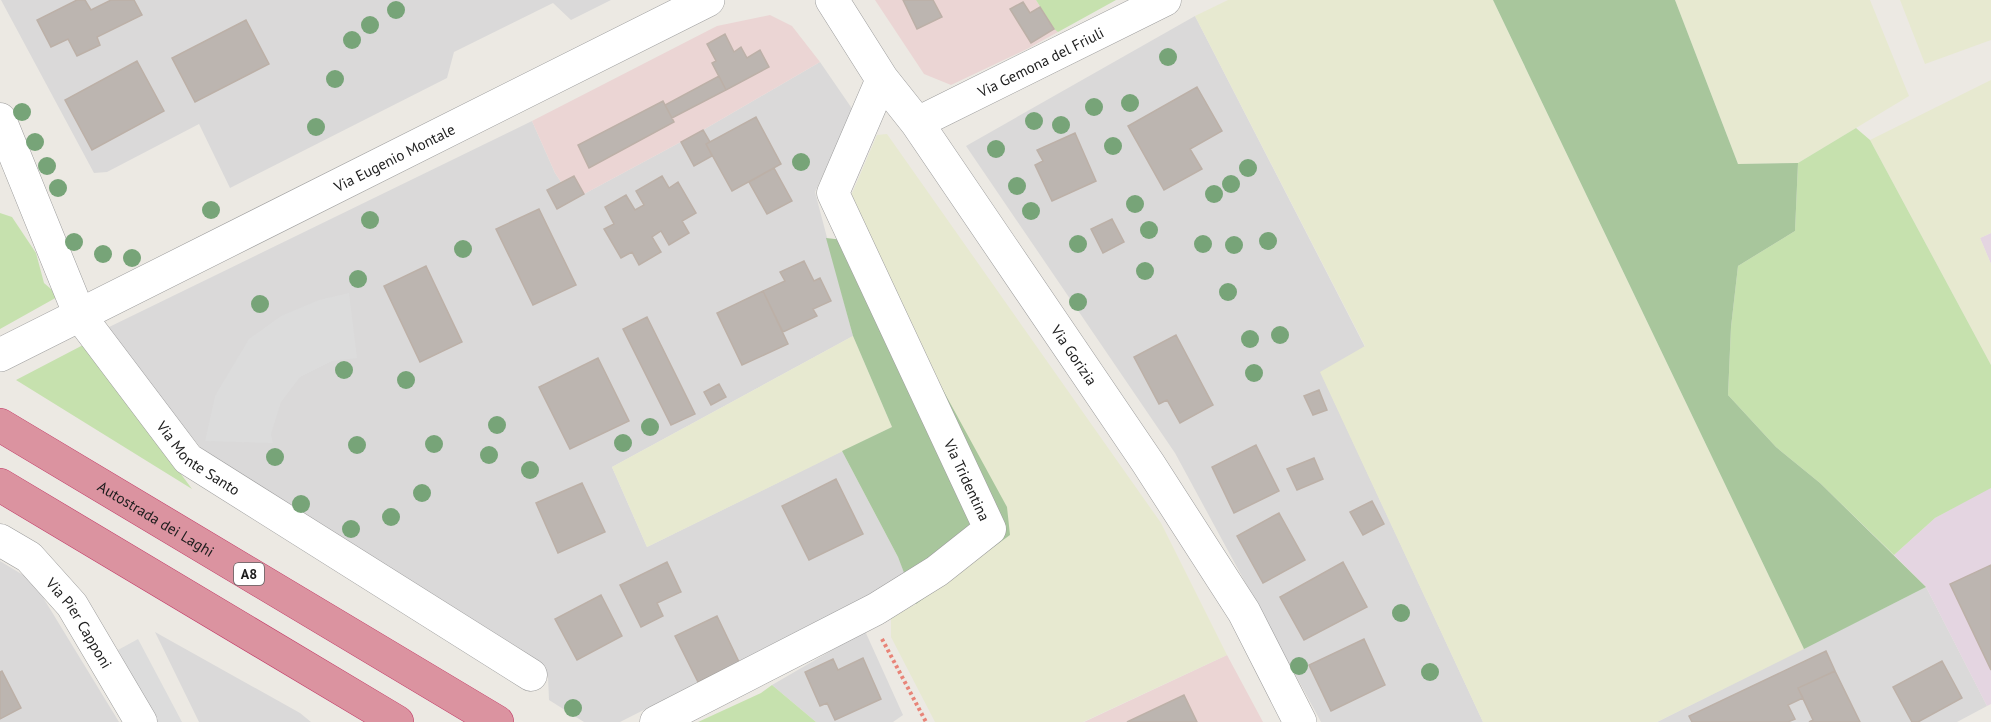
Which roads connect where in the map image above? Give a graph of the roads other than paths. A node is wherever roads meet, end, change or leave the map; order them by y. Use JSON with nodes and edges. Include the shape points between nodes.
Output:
{"nodes":[{"id":1,"x":708,"y":0,"type":"edge"},
{"id":2,"x":832,"y":0,"type":"edge"},
{"id":3,"x":1165,"y":0,"type":"edge"},
{"id":4,"x":882,"y":79,"type":"junction"},
{"id":5,"x":0,"y":119,"type":"edge"},
{"id":6,"x":917,"y":123,"type":"junction"},
{"id":7,"x":80,"y":316,"type":"junction"},
{"id":8,"x":0,"y":355,"type":"edge"},
{"id":9,"x":0,"y":425,"type":"edge"},
{"id":10,"x":0,"y":485,"type":"edge"},
{"id":11,"x":0,"y":540,"type":"edge"},
{"id":12,"x":531,"y":675,"type":"dead end"},
{"id":13,"x":141,"y":722,"type":"edge"},
{"id":14,"x":397,"y":722,"type":"edge"},
{"id":15,"x":497,"y":722,"type":"edge"},
{"id":16,"x":656,"y":722,"type":"edge"},
{"id":17,"x":1300,"y":722,"type":"edge"}],
"edges":[{"from":1,"to":7,"type":"street","name":"Via Eugenio Montale"},
{"from":2,"to":4,"type":"street","name":"Via Gorizia"},
{"from":3,"to":6,"type":"street","name":"Via Gemona del Friuli"},
{"from":4,"to":6,"type":"street","name":"Via Gorizia"},
{"from":4,"to":16,"type":"street","name":"Via Tridentina","via":[[833,194],[990,529],[937,571],[876,609]]},
{"from":5,"to":7,"type":"street","name":"Via Monte Santo"},
{"from":6,"to":17,"type":"street","name":"Via Gorizia","via":[[1244,612]]},
{"from":7,"to":8,"type":"street"},
{"from":7,"to":12,"type":"street","name":"Via Monte Santo","via":[[188,459]]},
{"from":9,"to":15,"type":"highway","name":"Autostrada dei Laghi","number":"A8"},
{"from":10,"to":14,"type":"highway"},
{"from":11,"to":13,"type":"street","name":"Via Pier Capponi","via":[[29,557],[72,605]]}]}
